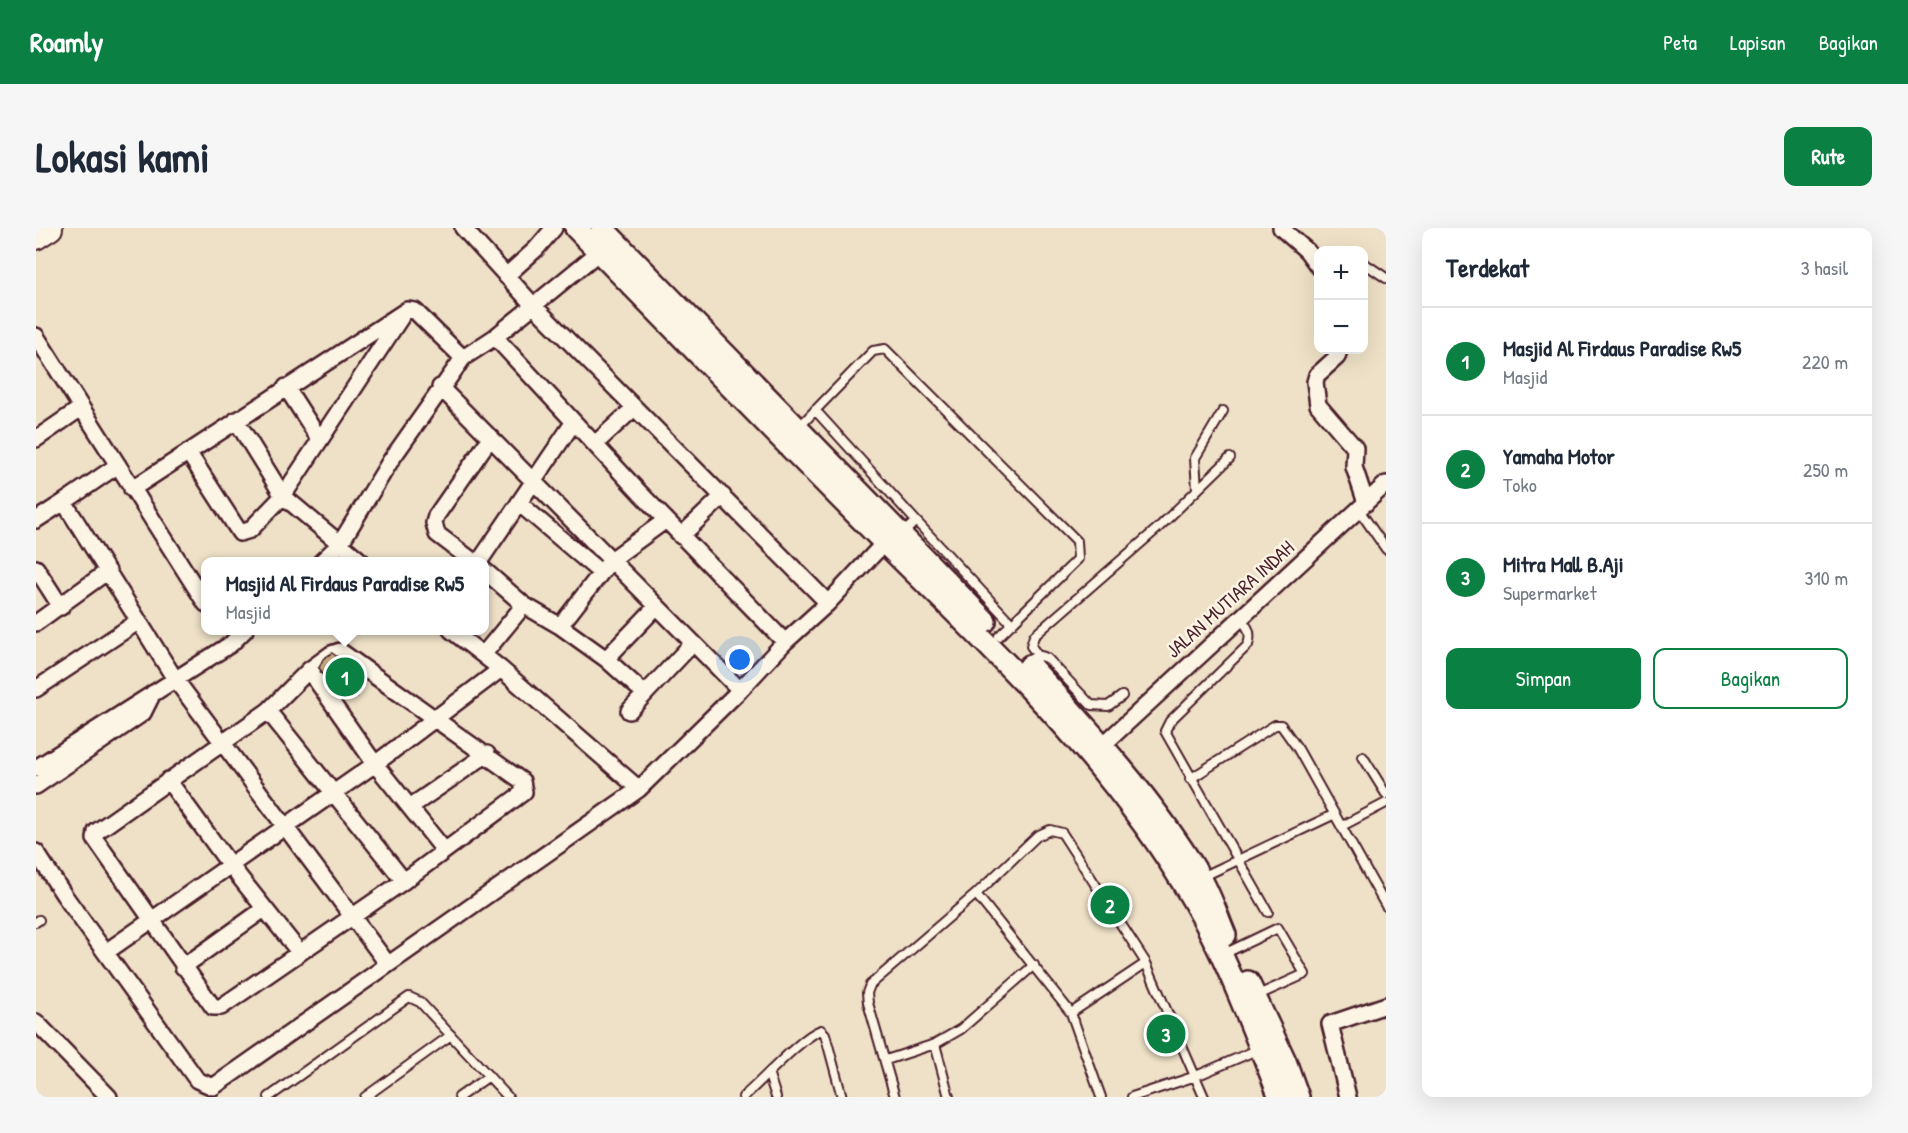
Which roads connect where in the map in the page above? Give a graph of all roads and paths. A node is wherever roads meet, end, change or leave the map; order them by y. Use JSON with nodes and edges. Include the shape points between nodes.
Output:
{"nodes":[{"id":1,"x":50,"y":228,"type":"edge"},
{"id":2,"x":463,"y":228,"type":"edge"},
{"id":3,"x":554,"y":228,"type":"edge"},
{"id":4,"x":576,"y":228,"type":"edge"},
{"id":5,"x":1281,"y":228,"type":"edge"},
{"id":6,"x":606,"y":236,"type":"edge"},
{"id":7,"x":36,"y":237,"type":"edge"},
{"id":8,"x":1314,"y":261,"type":"edge"},
{"id":9,"x":1368,"y":265,"type":"edge"},
{"id":10,"x":506,"y":276,"type":"junction"},
{"id":11,"x":1386,"y":278,"type":"edge"},
{"id":12,"x":533,"y":305,"type":"junction"},
{"id":13,"x":404,"y":312,"type":"junction"},
{"id":14,"x":36,"y":336,"type":"edge"},
{"id":15,"x":495,"y":337,"type":"junction"},
{"id":16,"x":1338,"y":354,"type":"edge"},
{"id":17,"x":463,"y":358,"type":"junction"},
{"id":18,"x":286,"y":387,"type":"junction"},
{"id":19,"x":440,"y":387,"type":"junction"},
{"id":20,"x":81,"y":408,"type":"junction"},
{"id":21,"x":634,"y":408,"type":"junction"},
{"id":22,"x":815,"y":410,"type":"junction"},
{"id":23,"x":1222,"y":411,"type":"dead end"},
{"id":24,"x":236,"y":420,"type":"junction"},
{"id":25,"x":573,"y":423,"type":"junction"},
{"id":26,"x":797,"y":429,"type":"junction"},
{"id":27,"x":491,"y":437,"type":"junction"},
{"id":28,"x":36,"y":439,"type":"edge"},
{"id":29,"x":320,"y":440,"type":"junction"},
{"id":30,"x":595,"y":444,"type":"junction"},
{"id":31,"x":188,"y":452,"type":"junction"},
{"id":32,"x":1230,"y":458,"type":"dead end"},
{"id":33,"x":118,"y":465,"type":"junction"},
{"id":34,"x":534,"y":480,"type":"junction"},
{"id":35,"x":1386,"y":484,"type":"edge"},
{"id":36,"x":132,"y":489,"type":"junction"},
{"id":37,"x":1197,"y":489,"type":"junction"},
{"id":38,"x":283,"y":496,"type":"junction"},
{"id":39,"x":723,"y":496,"type":"junction"},
{"id":40,"x":64,"y":502,"type":"junction"},
{"id":41,"x":520,"y":504,"type":"junction"},
{"id":42,"x":1363,"y":506,"type":"junction"},
{"id":43,"x":36,"y":520,"type":"edge"},
{"id":44,"x":666,"y":520,"type":"junction"},
{"id":45,"x":901,"y":533,"type":"junction"},
{"id":46,"x":681,"y":536,"type":"junction"},
{"id":47,"x":340,"y":544,"type":"junction"},
{"id":48,"x":1386,"y":549,"type":"edge"},
{"id":49,"x":325,"y":557,"type":"edge"},
{"id":50,"x":357,"y":557,"type":"edge"},
{"id":51,"x":470,"y":557,"type":"edge"},
{"id":52,"x":479,"y":557,"type":"edge"},
{"id":53,"x":611,"y":560,"type":"junction"},
{"id":54,"x":36,"y":568,"type":"edge"},
{"id":55,"x":108,"y":571,"type":"junction"},
{"id":56,"x":601,"y":573,"type":"junction"},
{"id":57,"x":489,"y":574,"type":"edge"},
{"id":58,"x":201,"y":596,"type":"edge"},
{"id":59,"x":828,"y":603,"type":"junction"},
{"id":60,"x":524,"y":605,"type":"junction"},
{"id":61,"x":657,"y":606,"type":"junction"},
{"id":62,"x":61,"y":607,"type":"junction"},
{"id":63,"x":1239,"y":617,"type":"junction"},
{"id":64,"x":138,"y":621,"type":"junction"},
{"id":65,"x":36,"y":623,"type":"edge"},
{"id":66,"x":560,"y":626,"type":"junction"},
{"id":67,"x":1006,"y":630,"type":"junction"},
{"id":68,"x":225,"y":635,"type":"edge"},
{"id":69,"x":240,"y":635,"type":"edge"},
{"id":70,"x":457,"y":635,"type":"edge"},
{"id":71,"x":785,"y":642,"type":"junction"},
{"id":72,"x":693,"y":643,"type":"junction"},
{"id":73,"x":231,"y":644,"type":"junction"},
{"id":74,"x":483,"y":655,"type":"junction"},
{"id":75,"x":606,"y":659,"type":"junction"},
{"id":76,"x":1026,"y":662,"type":"junction"},
{"id":77,"x":501,"y":669,"type":"junction"},
{"id":78,"x":309,"y":670,"type":"junction"},
{"id":79,"x":175,"y":679,"type":"junction"},
{"id":80,"x":36,"y":689,"type":"edge"},
{"id":81,"x":740,"y":690,"type":"junction"},
{"id":82,"x":153,"y":693,"type":"junction"},
{"id":83,"x":645,"y":694,"type":"junction"},
{"id":84,"x":1122,"y":696,"type":"dead end"},
{"id":85,"x":268,"y":711,"type":"junction"},
{"id":86,"x":629,"y":711,"type":"dead end"},
{"id":87,"x":438,"y":718,"type":"junction"},
{"id":88,"x":221,"y":744,"type":"junction"},
{"id":89,"x":1102,"y":745,"type":"junction"},
{"id":90,"x":487,"y":754,"type":"junction"},
{"id":91,"x":1363,"y":757,"type":"dead end"},
{"id":92,"x":375,"y":764,"type":"junction"},
{"id":93,"x":36,"y":768,"type":"edge"},
{"id":94,"x":1190,"y":779,"type":"junction"},
{"id":95,"x":168,"y":780,"type":"junction"},
{"id":96,"x":36,"y":786,"type":"edge"},
{"id":97,"x":639,"y":789,"type":"junction"},
{"id":98,"x":333,"y":794,"type":"junction"},
{"id":99,"x":1386,"y":794,"type":"edge"},
{"id":100,"x":1386,"y":803,"type":"edge"},
{"id":101,"x":410,"y":807,"type":"junction"},
{"id":102,"x":1335,"y":814,"type":"junction"},
{"id":103,"x":1342,"y":826,"type":"junction"},
{"id":104,"x":284,"y":828,"type":"junction"},
{"id":105,"x":444,"y":850,"type":"junction"},
{"id":106,"x":36,"y":852,"type":"edge"},
{"id":107,"x":1173,"y":853,"type":"junction"},
{"id":108,"x":1237,"y":860,"type":"junction"},
{"id":109,"x":230,"y":865,"type":"junction"},
{"id":110,"x":1200,"y":878,"type":"junction"},
{"id":111,"x":404,"y":881,"type":"junction"},
{"id":112,"x":976,"y":894,"type":"junction"},
{"id":113,"x":1386,"y":906,"type":"edge"},
{"id":114,"x":264,"y":909,"type":"junction"},
{"id":115,"x":1268,"y":912,"type":"dead end"},
{"id":116,"x":353,"y":916,"type":"junction"},
{"id":117,"x":150,"y":921,"type":"junction"},
{"id":118,"x":1232,"y":950,"type":"junction"},
{"id":119,"x":106,"y":952,"type":"junction"},
{"id":120,"x":300,"y":953,"type":"junction"},
{"id":121,"x":387,"y":963,"type":"junction"},
{"id":122,"x":1146,"y":963,"type":"junction"},
{"id":123,"x":1034,"y":965,"type":"junction"},
{"id":124,"x":183,"y":968,"type":"junction"},
{"id":125,"x":1255,"y":997,"type":"junction"},
{"id":126,"x":1386,"y":1005,"type":"edge"},
{"id":127,"x":1071,"y":1013,"type":"junction"},
{"id":128,"x":36,"y":1022,"type":"edge"},
{"id":129,"x":451,"y":1035,"type":"junction"},
{"id":130,"x":935,"y":1044,"type":"junction"},
{"id":131,"x":1260,"y":1048,"type":"junction"},
{"id":132,"x":886,"y":1060,"type":"junction"},
{"id":133,"x":489,"y":1076,"type":"junction"},
{"id":134,"x":769,"y":1076,"type":"junction"},
{"id":135,"x":1196,"y":1076,"type":"junction"},
{"id":136,"x":109,"y":1097,"type":"edge"},
{"id":137,"x":269,"y":1097,"type":"edge"},
{"id":138,"x":365,"y":1097,"type":"edge"},
{"id":139,"x":459,"y":1097,"type":"edge"},
{"id":140,"x":508,"y":1097,"type":"edge"},
{"id":141,"x":743,"y":1097,"type":"edge"},
{"id":142,"x":776,"y":1097,"type":"edge"},
{"id":143,"x":842,"y":1097,"type":"edge"},
{"id":144,"x":896,"y":1097,"type":"edge"},
{"id":145,"x":949,"y":1097,"type":"edge"},
{"id":146,"x":1101,"y":1097,"type":"edge"},
{"id":147,"x":1132,"y":1097,"type":"edge"},
{"id":148,"x":1204,"y":1097,"type":"edge"},
{"id":149,"x":1280,"y":1097,"type":"edge"},
{"id":150,"x":1298,"y":1097,"type":"edge"},
{"id":151,"x":1348,"y":1097,"type":"edge"}],
"edges":[{"from":1,"to":7,"type":"highway"},
{"from":2,"to":10,"type":"street"},
{"from":3,"to":10,"type":"street"},
{"from":4,"to":6,"type":"main road"},
{"from":5,"to":8,"type":"street"},
{"from":6,"to":12,"type":"street"},
{"from":6,"to":26,"type":"main road"},
{"from":6,"to":45,"type":"main road"},
{"from":9,"to":11,"type":"lane"},
{"from":10,"to":12,"type":"street"},
{"from":12,"to":15,"type":"street"},
{"from":12,"to":21,"type":"street"},
{"from":13,"to":17,"type":"street","via":[[415,311]]},
{"from":13,"to":18,"type":"street"},
{"from":13,"to":29,"type":"street"},
{"from":14,"to":20,"type":"street"},
{"from":15,"to":17,"type":"street"},
{"from":15,"to":25,"type":"street"},
{"from":16,"to":42,"type":"street","via":[[1317,375],[1316,399],[1354,448]]},
{"from":17,"to":19,"type":"street"},
{"from":18,"to":24,"type":"street"},
{"from":18,"to":29,"type":"street"},
{"from":19,"to":27,"type":"street"},
{"from":19,"to":47,"type":"street"},
{"from":20,"to":28,"type":"street"},
{"from":20,"to":33,"type":"street"},
{"from":21,"to":30,"type":"street"},
{"from":21,"to":39,"type":"street"},
{"from":22,"to":26,"type":"lane"},
{"from":22,"to":45,"type":"lane"},
{"from":22,"to":67,"type":"lane","via":[[873,351],[885,348],[1077,541],[1078,559]]},
{"from":23,"to":37,"type":"lane","via":[[1195,458]]},
{"from":24,"to":31,"type":"street"},
{"from":24,"to":38,"type":"street"},
{"from":25,"to":30,"type":"street"},
{"from":25,"to":34,"type":"street"},
{"from":26,"to":45,"type":"main road"},
{"from":27,"to":34,"type":"street"},
{"from":27,"to":51,"type":"street","via":[[434,523],[437,534]]},
{"from":29,"to":38,"type":"street"},
{"from":30,"to":44,"type":"street"},
{"from":31,"to":36,"type":"street"},
{"from":31,"to":38,"type":"street","via":[[240,533],[250,530]]},
{"from":32,"to":37,"type":"lane"},
{"from":33,"to":36,"type":"street"},
{"from":33,"to":40,"type":"street"},
{"from":34,"to":41,"type":"street"},
{"from":34,"to":53,"type":"street"},
{"from":35,"to":42,"type":"street","name":"JALAN MUTIARA INDAH"},
{"from":36,"to":58,"type":"street"},
{"from":37,"to":76,"type":"lane","via":[[1034,636]]},
{"from":38,"to":47,"type":"street"},
{"from":39,"to":46,"type":"street"},
{"from":39,"to":59,"type":"street"},
{"from":40,"to":43,"type":"street"},
{"from":40,"to":55,"type":"street"},
{"from":41,"to":52,"type":"street"},
{"from":41,"to":56,"type":"street"},
{"from":42,"to":48,"type":"lane"},
{"from":42,"to":63,"type":"street","name":"JALAN MUTIARA INDAH","via":[[1305,562]]},
{"from":44,"to":46,"type":"street"},
{"from":44,"to":53,"type":"street"},
{"from":45,"to":59,"type":"street"},
{"from":45,"to":67,"type":"main road"},
{"from":45,"to":76,"type":"main road"},
{"from":46,"to":71,"type":"street"},
{"from":47,"to":49,"type":"street"},
{"from":47,"to":50,"type":"street"},
{"from":53,"to":56,"type":"street"},
{"from":53,"to":61,"type":"street"},
{"from":54,"to":62,"type":"street"},
{"from":55,"to":62,"type":"street"},
{"from":55,"to":64,"type":"street"},
{"from":56,"to":66,"type":"street"},
{"from":57,"to":60,"type":"street"},
{"from":59,"to":71,"type":"street"},
{"from":60,"to":66,"type":"street"},
{"from":60,"to":74,"type":"street"},
{"from":61,"to":72,"type":"street"},
{"from":61,"to":75,"type":"street"},
{"from":62,"to":65,"type":"street"},
{"from":63,"to":89,"type":"street","name":"JALAN MUTIARA INDAH"},
{"from":63,"to":94,"type":"lane","via":[[1249,628],[1248,645],[1165,728]]},
{"from":64,"to":79,"type":"street"},
{"from":64,"to":80,"type":"street"},
{"from":66,"to":75,"type":"street"},
{"from":67,"to":76,"type":"main road"},
{"from":68,"to":73,"type":"street"},
{"from":69,"to":73,"type":"street"},
{"from":70,"to":74,"type":"street"},
{"from":71,"to":81,"type":"street"},
{"from":72,"to":81,"type":"street"},
{"from":72,"to":83,"type":"street"},
{"from":73,"to":79,"type":"street"},
{"from":74,"to":77,"type":"street"},
{"from":75,"to":83,"type":"street"},
{"from":76,"to":84,"type":"lane","via":[[1047,658],[1092,705],[1108,706]]},
{"from":76,"to":89,"type":"main road"},
{"from":76,"to":107,"type":"main road","via":[[1103,772]]},
{"from":77,"to":87,"type":"street"},
{"from":77,"to":97,"type":"street"},
{"from":78,"to":85,"type":"street"},
{"from":78,"to":87,"type":"street","via":[[340,651]]},
{"from":78,"to":92,"type":"street"},
{"from":79,"to":82,"type":"street"},
{"from":79,"to":88,"type":"street"},
{"from":81,"to":97,"type":"street"},
{"from":82,"to":93,"type":"street"},
{"from":82,"to":96,"type":"street","via":[[143,713]]},
{"from":83,"to":86,"type":"street"},
{"from":85,"to":88,"type":"street"},
{"from":85,"to":98,"type":"street"},
{"from":87,"to":90,"type":"street"},
{"from":87,"to":92,"type":"street"},
{"from":88,"to":95,"type":"street"},
{"from":88,"to":104,"type":"street"},
{"from":89,"to":107,"type":"main road"},
{"from":90,"to":101,"type":"street"},
{"from":90,"to":105,"type":"street","via":[[522,781],[524,792]]},
{"from":91,"to":99,"type":"lane"},
{"from":92,"to":98,"type":"street"},
{"from":92,"to":101,"type":"street"},
{"from":94,"to":102,"type":"lane","via":[[1275,725],[1281,725]]},
{"from":94,"to":108,"type":"lane"},
{"from":95,"to":109,"type":"street"},
{"from":95,"to":117,"type":"street","via":[[94,836]]},
{"from":97,"to":121,"type":"street"},
{"from":98,"to":104,"type":"street"},
{"from":98,"to":111,"type":"street"},
{"from":100,"to":103,"type":"lane"},
{"from":101,"to":105,"type":"street"},
{"from":102,"to":103,"type":"lane"},
{"from":102,"to":108,"type":"lane"},
{"from":103,"to":113,"type":"lane"},
{"from":104,"to":109,"type":"street"},
{"from":104,"to":116,"type":"street"},
{"from":105,"to":111,"type":"street"},
{"from":106,"to":119,"type":"street"},
{"from":107,"to":110,"type":"main road"},
{"from":107,"to":131,"type":"main road"},
{"from":108,"to":110,"type":"lane"},
{"from":108,"to":115,"type":"lane"},
{"from":109,"to":114,"type":"street"},
{"from":109,"to":117,"type":"street"},
{"from":110,"to":118,"type":"main road"},
{"from":111,"to":116,"type":"street"},
{"from":112,"to":122,"type":"lane","via":[[1037,836],[1056,830],[1062,833]]},
{"from":112,"to":123,"type":"lane"},
{"from":112,"to":132,"type":"lane","via":[[870,985],[868,1003]]},
{"from":114,"to":120,"type":"street"},
{"from":114,"to":124,"type":"street"},
{"from":116,"to":120,"type":"street"},
{"from":116,"to":121,"type":"street"},
{"from":117,"to":119,"type":"street"},
{"from":117,"to":124,"type":"street"},
{"from":118,"to":125,"type":"main road"},
{"from":118,"to":125,"type":"lane","via":[[1278,928],[1305,974]]},
{"from":119,"to":121,"type":"street","via":[[197,1080],[213,1087]]},
{"from":120,"to":124,"type":"street","via":[[217,1008]]},
{"from":122,"to":127,"type":"lane"},
{"from":122,"to":135,"type":"lane"},
{"from":123,"to":127,"type":"lane"},
{"from":123,"to":130,"type":"lane","via":[[961,1029]]},
{"from":125,"to":150,"type":"main road"},
{"from":126,"to":151,"type":"street","via":[[1330,1024]]},
{"from":127,"to":146,"type":"lane"},
{"from":128,"to":136,"type":"street"},
{"from":129,"to":133,"type":"lane"},
{"from":129,"to":137,"type":"lane","via":[[420,1002],[409,997]]},
{"from":129,"to":138,"type":"lane"},
{"from":130,"to":132,"type":"lane"},
{"from":130,"to":145,"type":"lane"},
{"from":131,"to":135,"type":"lane"},
{"from":131,"to":149,"type":"main road"},
{"from":132,"to":144,"type":"lane"},
{"from":133,"to":139,"type":"lane"},
{"from":133,"to":140,"type":"lane"},
{"from":134,"to":141,"type":"lane"},
{"from":134,"to":142,"type":"lane"},
{"from":134,"to":143,"type":"lane","via":[[808,1035],[821,1030]]},
{"from":135,"to":147,"type":"lane"},
{"from":135,"to":148,"type":"lane"}]}
